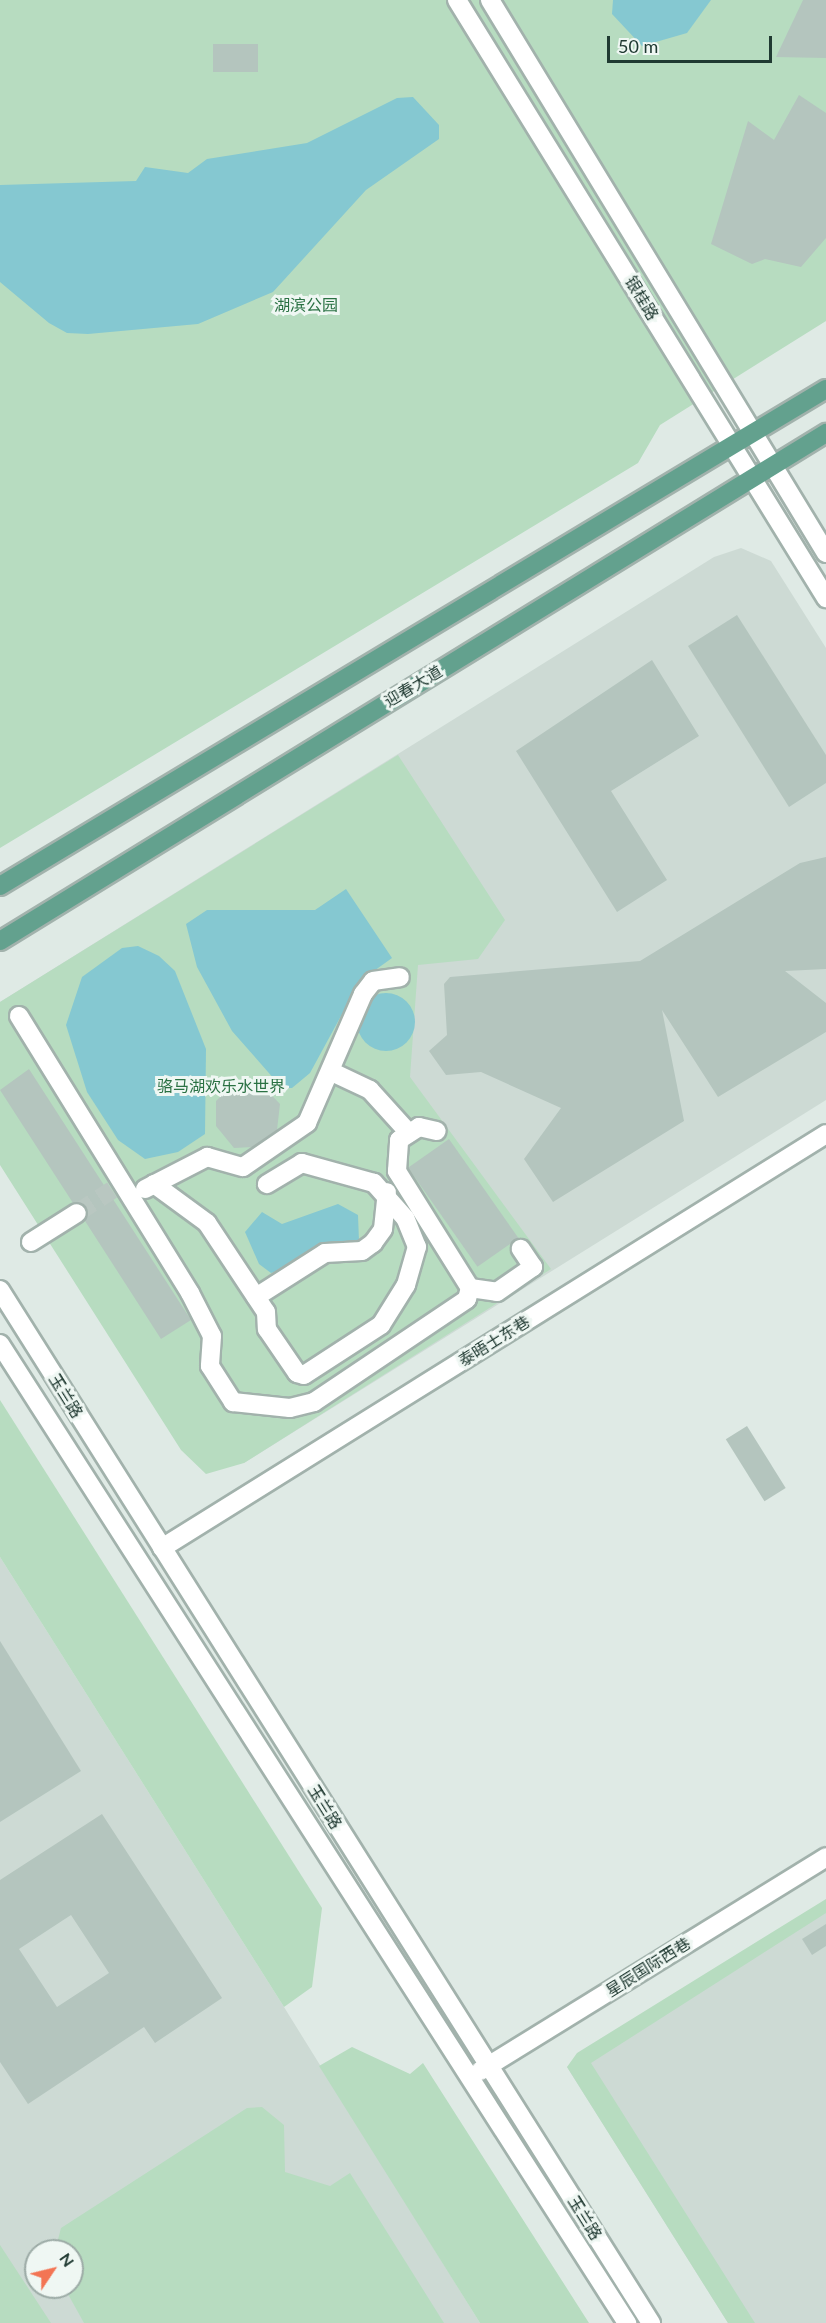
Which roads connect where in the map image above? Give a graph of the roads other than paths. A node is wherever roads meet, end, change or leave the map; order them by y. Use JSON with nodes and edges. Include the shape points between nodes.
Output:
{"nodes":[{"id":1,"x":457,"y":0,"type":"edge"},
{"id":2,"x":490,"y":0,"type":"edge"},
{"id":3,"x":826,"y":389,"type":"edge"},
{"id":4,"x":826,"y":433,"type":"edge"},
{"id":5,"x":753,"y":434,"type":"junction"},
{"id":6,"x":733,"y":446,"type":"junction"},
{"id":7,"x":772,"y":465,"type":"junction"},
{"id":8,"x":752,"y":477,"type":"junction"},
{"id":9,"x":826,"y":553,"type":"edge"},
{"id":10,"x":826,"y":598,"type":"edge"},
{"id":11,"x":0,"y":885,"type":"edge"},
{"id":12,"x":0,"y":940,"type":"edge"},
{"id":13,"x":400,"y":977,"type":"dead end"},
{"id":14,"x":19,"y":1016,"type":"dead end"},
{"id":15,"x":332,"y":1072,"type":"junction"},
{"id":16,"x":437,"y":1131,"type":"dead end"},
{"id":17,"x":409,"y":1132,"type":"junction"},
{"id":18,"x":826,"y":1134,"type":"edge"},
{"id":19,"x":154,"y":1184,"type":"junction"},
{"id":20,"x":267,"y":1184,"type":"dead end"},
{"id":21,"x":122,"y":1190,"type":"junction"},
{"id":22,"x":387,"y":1191,"type":"junction"},
{"id":23,"x":77,"y":1213,"type":"tunnel mouth"},
{"id":24,"x":31,"y":1242,"type":"dead end"},
{"id":25,"x":521,"y":1249,"type":"dead end"},
{"id":26,"x":470,"y":1288,"type":"junction"},
{"id":27,"x":0,"y":1290,"type":"edge"},
{"id":28,"x":256,"y":1297,"type":"junction"},
{"id":29,"x":0,"y":1344,"type":"edge"},
{"id":30,"x":162,"y":1548,"type":"junction"},
{"id":31,"x":826,"y":1857,"type":"edge"},
{"id":32,"x":489,"y":2066,"type":"junction"},
{"id":33,"x":470,"y":2077,"type":"junction"},
{"id":34,"x":627,"y":2323,"type":"edge"},
{"id":35,"x":651,"y":2323,"type":"edge"}],
"edges":[{"from":1,"to":6,"type":"street","name":"银桂路"},
{"from":2,"to":5,"type":"street","name":"银桂路"},
{"from":3,"to":5,"type":"main road"},
{"from":4,"to":7,"type":"main road","name":"迎春大道"},
{"from":5,"to":6,"type":"main road"},
{"from":5,"to":7,"type":"street","name":"银桂路"},
{"from":6,"to":8,"type":"street","name":"银桂路"},
{"from":6,"to":11,"type":"main road"},
{"from":7,"to":8,"type":"main road","name":"迎春大道"},
{"from":7,"to":9,"type":"street","name":"银桂路"},
{"from":8,"to":10,"type":"street","name":"银桂路"},
{"from":8,"to":12,"type":"main road","name":"迎春大道"},
{"from":13,"to":15,"type":"street","via":[[368,987]]},
{"from":14,"to":21,"type":"street"},
{"from":15,"to":17,"type":"street","via":[[370,1090]]},
{"from":15,"to":19,"type":"street","via":[[307,1123],[243,1167],[217,1157],[195,1160]]},
{"from":16,"to":17,"type":"street","via":[[419,1127]]},
{"from":17,"to":26,"type":"street","via":[[399,1140],[397,1172]]},
{"from":18,"to":30,"type":"street","name":"泰晤士东巷"},
{"from":19,"to":21,"type":"street"},
{"from":19,"to":28,"type":"street","via":[[207,1223]]},
{"from":20,"to":22,"type":"street","via":[[302,1163],[332,1168]]},
{"from":21,"to":26,"type":"street","via":[[206,1322],[214,1346],[210,1366],[233,1402],[290,1408],[314,1402],[459,1308]]},
{"from":22,"to":28,"type":"street","via":[[382,1228],[374,1243],[354,1253],[325,1254]]},
{"from":22,"to":28,"type":"street","via":[[413,1233],[416,1263],[381,1325],[313,1371],[297,1373],[267,1329]]},
{"from":23,"to":24,"type":"street"},
{"from":25,"to":26,"type":"street","via":[[533,1267],[497,1292]]},
{"from":27,"to":30,"type":"street","name":"玉兰路"},
{"from":29,"to":33,"type":"street","name":"玉兰路"},
{"from":30,"to":32,"type":"street","name":"玉兰路"},
{"from":31,"to":32,"type":"street","name":"星辰国际西巷"},
{"from":32,"to":33,"type":"street","name":"星辰国际西巷"},
{"from":32,"to":35,"type":"street","name":"玉兰路"},
{"from":33,"to":34,"type":"street","name":"玉兰路"}]}
